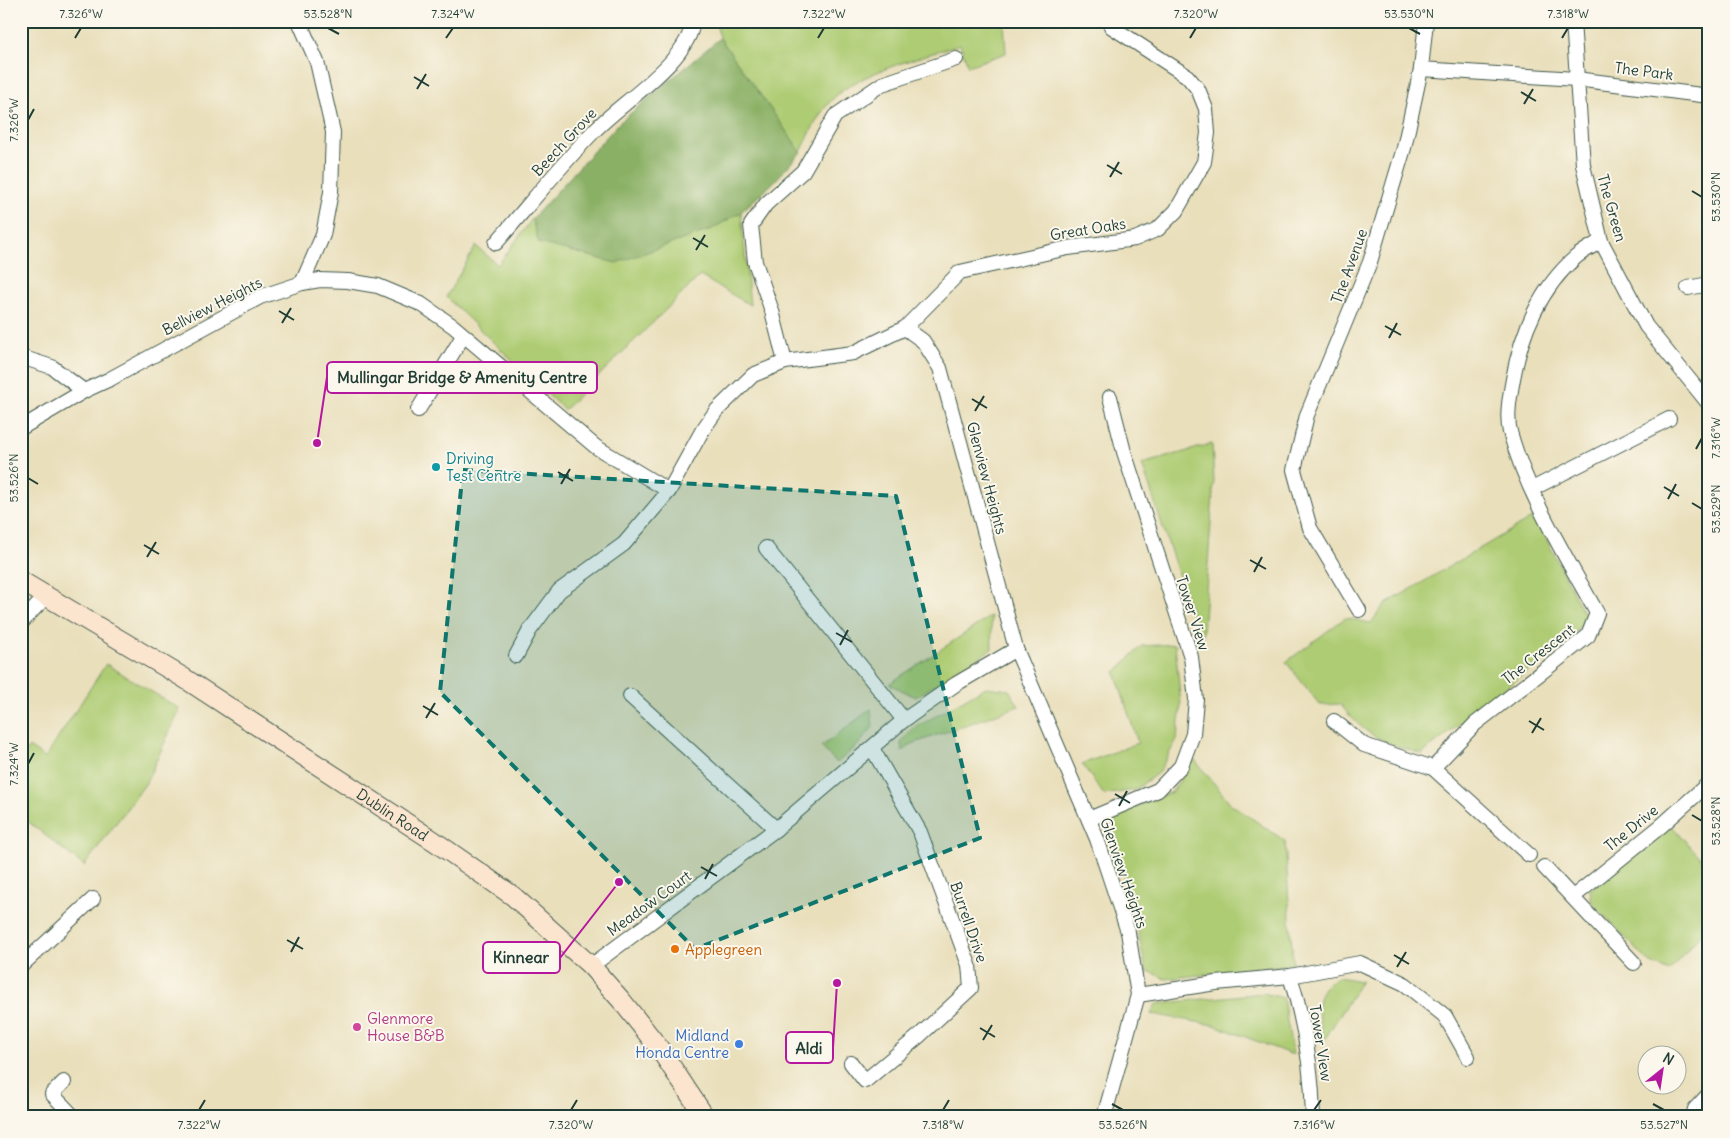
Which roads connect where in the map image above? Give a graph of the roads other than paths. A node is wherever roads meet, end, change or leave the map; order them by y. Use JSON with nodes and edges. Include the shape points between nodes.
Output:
{"nodes":[{"id":1,"x":299,"y":21,"type":"edge"},
{"id":2,"x":693,"y":21,"type":"edge"},
{"id":3,"x":1108,"y":21,"type":"edge"},
{"id":4,"x":1426,"y":21,"type":"edge"},
{"id":5,"x":1573,"y":21,"type":"edge"},
{"id":6,"x":956,"y":59,"type":"dead end"},
{"id":7,"x":1421,"y":69,"type":"junction"},
{"id":8,"x":1576,"y":79,"type":"junction"},
{"id":9,"x":1709,"y":96,"type":"edge"},
{"id":10,"x":1601,"y":240,"type":"junction"},
{"id":11,"x":496,"y":242,"type":"dead end"},
{"id":12,"x":302,"y":283,"type":"junction"},
{"id":13,"x":1709,"y":284,"type":"edge"},
{"id":14,"x":1688,"y":288,"type":"dead end"},
{"id":15,"x":905,"y":328,"type":"junction"},
{"id":16,"x":463,"y":336,"type":"junction"},
{"id":17,"x":21,"y":357,"type":"edge"},
{"id":18,"x":785,"y":362,"type":"junction"},
{"id":19,"x":84,"y":391,"type":"junction"},
{"id":20,"x":1110,"y":398,"type":"dead end"},
{"id":21,"x":1709,"y":404,"type":"edge"},
{"id":22,"x":418,"y":410,"type":"dead end"},
{"id":23,"x":1669,"y":419,"type":"dead end"},
{"id":24,"x":21,"y":428,"type":"edge"},
{"id":25,"x":1532,"y":489,"type":"junction"},
{"id":26,"x":669,"y":491,"type":"junction"},
{"id":27,"x":766,"y":548,"type":"dead end"},
{"id":28,"x":21,"y":581,"type":"edge"},
{"id":29,"x":46,"y":596,"type":"junction"},
{"id":30,"x":1359,"y":610,"type":"dead end"},
{"id":31,"x":21,"y":623,"type":"edge"},
{"id":32,"x":1016,"y":649,"type":"junction"},
{"id":33,"x":516,"y":656,"type":"dead end"},
{"id":34,"x":630,"y":696,"type":"dead end"},
{"id":35,"x":904,"y":720,"type":"junction"},
{"id":36,"x":1334,"y":721,"type":"dead end"},
{"id":37,"x":872,"y":748,"type":"junction"},
{"id":38,"x":1433,"y":768,"type":"junction"},
{"id":39,"x":1709,"y":783,"type":"edge"},
{"id":40,"x":1089,"y":819,"type":"junction"},
{"id":41,"x":776,"y":830,"type":"junction"},
{"id":42,"x":1529,"y":854,"type":"dead end"},
{"id":43,"x":1544,"y":867,"type":"dead end"},
{"id":44,"x":1572,"y":897,"type":"junction"},
{"id":45,"x":93,"y":899,"type":"dead end"},
{"id":46,"x":1634,"y":964,"type":"dead end"},
{"id":47,"x":21,"y":966,"type":"edge"},
{"id":48,"x":590,"y":966,"type":"junction"},
{"id":49,"x":1290,"y":976,"type":"junction"},
{"id":50,"x":1138,"y":995,"type":"junction"},
{"id":51,"x":1468,"y":1058,"type":"dead end"},
{"id":52,"x":851,"y":1062,"type":"dead end"},
{"id":53,"x":64,"y":1082,"type":"dead end"},
{"id":54,"x":1709,"y":1094,"type":"edge"},
{"id":55,"x":74,"y":1117,"type":"edge"},
{"id":56,"x":705,"y":1117,"type":"edge"},
{"id":57,"x":1104,"y":1117,"type":"edge"},
{"id":58,"x":1313,"y":1117,"type":"edge"},
{"id":59,"x":1694,"y":1117,"type":"edge"}],
"edges":[{"from":1,"to":12,"type":"street","via":[[317,62],[333,132],[332,192],[323,235]]},
{"from":2,"to":11,"type":"street","name":"Beech Grove","via":[[692,33],[650,83],[596,129]]},
{"from":3,"to":15,"type":"street","name":"Great Oaks","via":[[1112,27],[1187,76],[1198,89],[1206,109],[1208,132],[1204,162],[1176,211],[1158,228],[1135,239],[1068,248],[960,272]]},
{"from":4,"to":7,"type":"street","name":"The Avenue"},
{"from":5,"to":8,"type":"street","name":"The Green"},
{"from":6,"to":18,"type":"street","via":[[882,84],[835,116],[803,171],[766,204],[751,225],[755,262]]},
{"from":7,"to":8,"type":"street"},
{"from":7,"to":30,"type":"street","name":"The Avenue","via":[[1404,148],[1370,262],[1307,415],[1294,470],[1310,528]]},
{"from":8,"to":9,"type":"street","name":"The Park"},
{"from":8,"to":10,"type":"street","name":"The Green","via":[[1583,165]]},
{"from":10,"to":21,"type":"street","name":"The Green","via":[[1646,326]]},
{"from":10,"to":25,"type":"street","name":"The Crescent","via":[[1576,257],[1544,293],[1528,325],[1516,364],[1509,398],[1510,430]]},
{"from":12,"to":16,"type":"street","name":"Bellview Heights","via":[[348,281],[378,286],[421,304]]},
{"from":12,"to":19,"type":"street","name":"Bellview Heights","via":[[260,297],[110,380]]},
{"from":13,"to":14,"type":"street"},
{"from":15,"to":18,"type":"street","via":[[853,353]]},
{"from":15,"to":32,"type":"street","name":"Glenview Heights","via":[[923,341],[940,368]]},
{"from":16,"to":22,"type":"street"},
{"from":16,"to":26,"type":"street","name":"Bellview Heights","via":[[596,447]]},
{"from":17,"to":19,"type":"street","via":[[52,367]]},
{"from":18,"to":26,"type":"street","via":[[753,376],[716,411]]},
{"from":19,"to":24,"type":"street","name":"Bellview Heights"},
{"from":20,"to":40,"type":"street","name":"Tower View","via":[[1124,452],[1192,657],[1196,699],[1193,734],[1181,766],[1158,790]]},
{"from":23,"to":25,"type":"street"},
{"from":25,"to":38,"type":"street","name":"The Crescent","via":[[1597,613],[1588,636],[1475,724]]},
{"from":26,"to":33,"type":"street","via":[[624,544],[559,591],[530,630]]},
{"from":27,"to":35,"type":"street"},
{"from":28,"to":29,"type":"main road","name":"Dublin Road"},
{"from":29,"to":31,"type":"street"},
{"from":29,"to":48,"type":"main road","name":"Dublin Road","via":[[184,678],[434,841],[513,896]]},
{"from":32,"to":35,"type":"street","via":[[956,684]]},
{"from":32,"to":40,"type":"street","name":"Glenview Heights"},
{"from":34,"to":41,"type":"street"},
{"from":35,"to":37,"type":"street","name":"Meadow Court"},
{"from":36,"to":38,"type":"street","via":[[1364,745]]},
{"from":37,"to":41,"type":"street","name":"Meadow Court"},
{"from":37,"to":52,"type":"street","name":"Burrell Drive","via":[[920,832],[969,964],[971,988],[865,1081]]},
{"from":38,"to":42,"type":"street"},
{"from":39,"to":44,"type":"street","name":"The Drive"},
{"from":40,"to":50,"type":"street","name":"Glenview Heights","via":[[1128,932]]},
{"from":41,"to":48,"type":"street","name":"Meadow Court"},
{"from":43,"to":44,"type":"street"},
{"from":44,"to":46,"type":"street"},
{"from":45,"to":47,"type":"street"},
{"from":48,"to":56,"type":"main road","name":"Dublin Road","via":[[659,1048]]},
{"from":49,"to":50,"type":"street"},
{"from":49,"to":51,"type":"street","via":[[1360,963],[1404,984],[1445,1016]]},
{"from":49,"to":58,"type":"street","name":"Tower View","via":[[1298,1003]]},
{"from":50,"to":57,"type":"street","name":"Glenview Heights"},
{"from":53,"to":55,"type":"street","via":[[52,1094]]},
{"from":54,"to":59,"type":"street","via":[[1695,1109]]}]}
